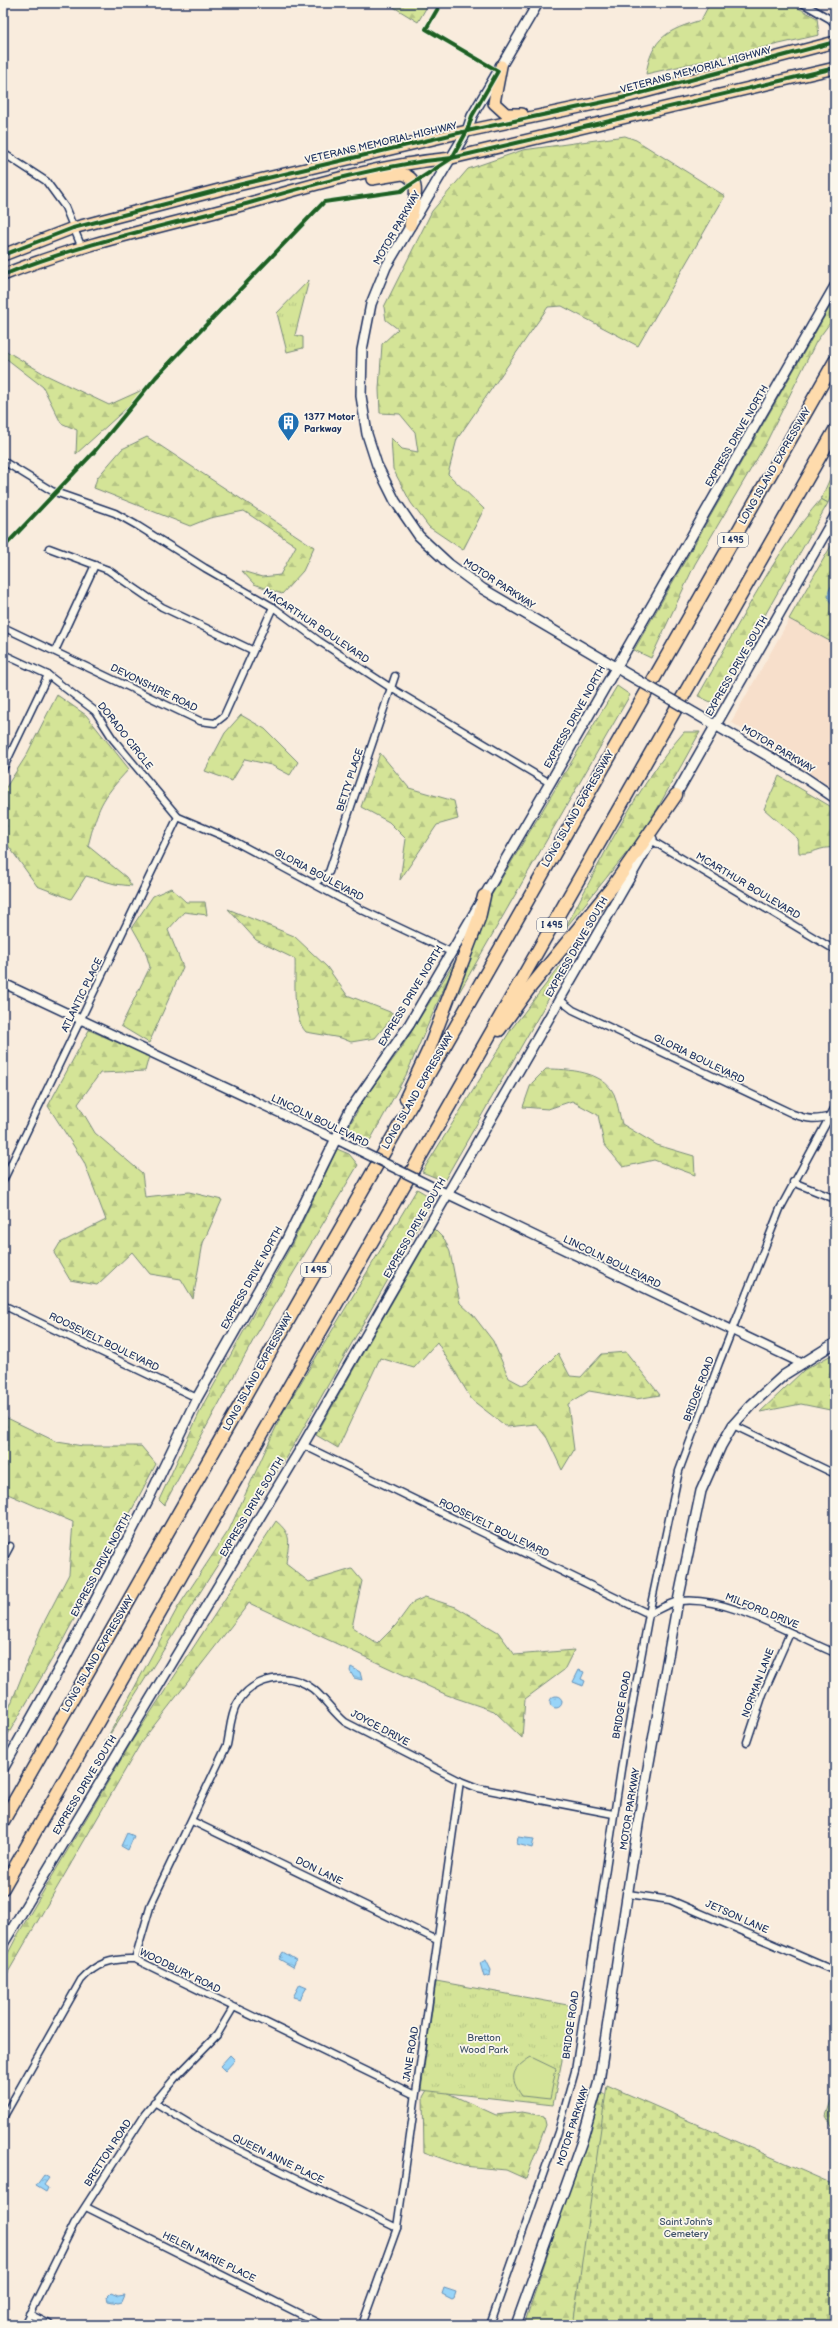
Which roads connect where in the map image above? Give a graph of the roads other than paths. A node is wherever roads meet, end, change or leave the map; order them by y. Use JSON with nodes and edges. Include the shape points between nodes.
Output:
{"nodes":[{"id":1,"x":538,"y":3,"type":"edge"},
{"id":2,"x":802,"y":3,"type":"edge"},
{"id":3,"x":835,"y":24,"type":"edge"},
{"id":4,"x":835,"y":42,"type":"edge"},
{"id":5,"x":501,"y":66,"type":"junction"},
{"id":6,"x":835,"y":68,"type":"edge"},
{"id":7,"x":580,"y":107,"type":"junction"},
{"id":8,"x":467,"y":131,"type":"junction"},
{"id":9,"x":3,"y":153,"type":"edge"},
{"id":10,"x":452,"y":158,"type":"junction"},
{"id":11,"x":326,"y":182,"type":"junction"},
{"id":12,"x":410,"y":225,"type":"junction"},
{"id":13,"x":73,"y":228,"type":"junction"},
{"id":14,"x":82,"y":248,"type":"junction"},
{"id":15,"x":3,"y":255,"type":"edge"},
{"id":16,"x":3,"y":275,"type":"edge"},
{"id":17,"x":835,"y":286,"type":"edge"},
{"id":18,"x":835,"y":362,"type":"edge"},
{"id":19,"x":835,"y":430,"type":"edge"},
{"id":20,"x":3,"y":461,"type":"edge"},
{"id":21,"x":835,"y":516,"type":"edge"},
{"id":22,"x":49,"y":548,"type":"dead end"},
{"id":23,"x":95,"y":565,"type":"junction"},
{"id":24,"x":273,"y":606,"type":"junction"},
{"id":25,"x":3,"y":627,"type":"edge"},
{"id":26,"x":252,"y":650,"type":"junction"},
{"id":27,"x":55,"y":651,"type":"junction"},
{"id":28,"x":3,"y":654,"type":"edge"},
{"id":29,"x":619,"y":669,"type":"junction"},
{"id":30,"x":48,"y":675,"type":"junction"},
{"id":31,"x":395,"y":676,"type":"dead end"},
{"id":32,"x":391,"y":688,"type":"junction"},
{"id":33,"x":712,"y":723,"type":"junction"},
{"id":34,"x":3,"y":769,"type":"edge"},
{"id":35,"x":550,"y":783,"type":"junction"},
{"id":36,"x":676,"y":795,"type":"junction"},
{"id":37,"x":835,"y":798,"type":"edge"},
{"id":38,"x":178,"y":817,"type":"junction"},
{"id":39,"x":651,"y":840,"type":"junction"},
{"id":40,"x":314,"y":884,"type":"junction"},
{"id":41,"x":484,"y":896,"type":"junction"},
{"id":42,"x":835,"y":950,"type":"edge"},
{"id":43,"x":451,"y":952,"type":"junction"},
{"id":44,"x":3,"y":983,"type":"edge"},
{"id":45,"x":560,"y":1000,"type":"junction"},
{"id":46,"x":81,"y":1020,"type":"junction"},
{"id":47,"x":835,"y":1107,"type":"edge"},
{"id":48,"x":443,"y":1115,"type":"junction"},
{"id":49,"x":832,"y":1115,"type":"edge"},
{"id":50,"x":336,"y":1139,"type":"junction"},
{"id":51,"x":3,"y":1182,"type":"edge"},
{"id":52,"x":793,"y":1182,"type":"junction"},
{"id":53,"x":361,"y":1190,"type":"junction"},
{"id":54,"x":448,"y":1194,"type":"junction"},
{"id":55,"x":835,"y":1199,"type":"edge"},
{"id":56,"x":3,"y":1305,"type":"edge"},
{"id":57,"x":732,"y":1331,"type":"junction"},
{"id":58,"x":835,"y":1342,"type":"edge"},
{"id":59,"x":801,"y":1363,"type":"junction"},
{"id":60,"x":197,"y":1398,"type":"junction"},
{"id":61,"x":733,"y":1425,"type":"junction"},
{"id":62,"x":303,"y":1445,"type":"junction"},
{"id":63,"x":835,"y":1474,"type":"edge"},
{"id":64,"x":10,"y":1546,"type":"dead end"},
{"id":65,"x":3,"y":1559,"type":"edge"},
{"id":66,"x":678,"y":1601,"type":"junction"},
{"id":67,"x":649,"y":1614,"type":"junction"},
{"id":68,"x":790,"y":1633,"type":"junction"},
{"id":69,"x":835,"y":1653,"type":"edge"},
{"id":70,"x":747,"y":1742,"type":"dead end"},
{"id":71,"x":3,"y":1769,"type":"edge"},
{"id":72,"x":460,"y":1781,"type":"junction"},
{"id":73,"x":613,"y":1814,"type":"junction"},
{"id":74,"x":3,"y":1821,"type":"edge"},
{"id":75,"x":192,"y":1821,"type":"junction"},
{"id":76,"x":3,"y":1888,"type":"edge"},
{"id":77,"x":628,"y":1894,"type":"junction"},
{"id":78,"x":437,"y":1940,"type":"junction"},
{"id":79,"x":3,"y":1944,"type":"edge"},
{"id":80,"x":135,"y":1959,"type":"junction"},
{"id":81,"x":835,"y":1970,"type":"edge"},
{"id":82,"x":234,"y":2008,"type":"junction"},
{"id":83,"x":415,"y":2095,"type":"junction"},
{"id":84,"x":154,"y":2102,"type":"junction"},
{"id":85,"x":3,"y":2118,"type":"edge"},
{"id":86,"x":86,"y":2207,"type":"junction"},
{"id":87,"x":397,"y":2228,"type":"junction"},
{"id":88,"x":29,"y":2314,"type":"junction"},
{"id":89,"x":24,"y":2325,"type":"edge"},
{"id":90,"x":52,"y":2325,"type":"edge"},
{"id":91,"x":322,"y":2325,"type":"edge"},
{"id":92,"x":362,"y":2325,"type":"edge"},
{"id":93,"x":490,"y":2325,"type":"edge"},
{"id":94,"x":516,"y":2325,"type":"edge"}],
"edges":[{"from":1,"to":5,"type":"main road","name":"MOTOR PARKWAY"},
{"from":2,"to":3,"type":"street"},
{"from":4,"to":7,"type":"highway","name":"VETERANS MEMORIAL HIGHWAY"},
{"from":5,"to":7,"type":"highway","via":[[494,103],[506,114]]},
{"from":5,"to":8,"type":"main road","name":"MOTOR PARKWAY","via":[[472,116]]},
{"from":6,"to":10,"type":"highway"},
{"from":7,"to":8,"type":"highway","name":"VETERANS MEMORIAL HIGHWAY"},
{"from":8,"to":10,"type":"main road","name":"MOTOR PARKWAY"},
{"from":8,"to":13,"type":"highway","name":"VETERANS MEMORIAL HIGHWAY","via":[[238,184]]},
{"from":9,"to":13,"type":"street","via":[[46,181],[65,207]]},
{"from":10,"to":11,"type":"highway","via":[[415,161]]},
{"from":10,"to":12,"type":"main road","name":"MOTOR PARKWAY"},
{"from":11,"to":12,"type":"highway","via":[[406,175],[417,190]]},
{"from":11,"to":14,"type":"highway"},
{"from":12,"to":29,"type":"main road","name":"MOTOR PARKWAY","via":[[386,267],[371,304],[362,350],[361,396],[367,434],[377,465],[395,501],[419,536],[449,564],[482,589]]},
{"from":13,"to":14,"type":"street"},
{"from":13,"to":15,"type":"highway","name":"VETERANS MEMORIAL HIGHWAY"},
{"from":14,"to":16,"type":"highway"},
{"from":17,"to":29,"type":"main road","name":"EXPRESS DRIVE NORTH"},
{"from":18,"to":53,"type":"highway","name":"LONG ISLAND EXPRESSWAY","number":"I 495"},
{"from":19,"to":48,"type":"highway","number":"I 495"},
{"from":20,"to":24,"type":"street","name":"MACARTHUR BOULEVARD","via":[[52,491],[116,513]]},
{"from":21,"to":33,"type":"main road","name":"EXPRESS DRIVE SOUTH"},
{"from":22,"to":23,"type":"street"},
{"from":23,"to":26,"type":"street","via":[[108,570],[162,607]]},
{"from":23,"to":27,"type":"street"},
{"from":24,"to":26,"type":"street","name":"DEVONSHIRE ROAD"},
{"from":24,"to":32,"type":"street","name":"MACARTHUR BOULEVARD","via":[[319,641]]},
{"from":25,"to":27,"type":"street","name":"DEVONSHIRE ROAD"},
{"from":26,"to":27,"type":"street","name":"DEVONSHIRE ROAD","via":[[224,716],[215,723],[200,721]]},
{"from":28,"to":30,"type":"street","name":"DORADO CIRCLE"},
{"from":29,"to":33,"type":"main road","name":"MOTOR PARKWAY","bridge":true},
{"from":29,"to":35,"type":"main road","name":"EXPRESS DRIVE NORTH"},
{"from":30,"to":34,"type":"street"},
{"from":30,"to":38,"type":"street","name":"DORADO CIRCLE","via":[[95,711],[113,739]]},
{"from":31,"to":32,"type":"street","name":"BETTY PLACE"},
{"from":32,"to":35,"type":"street","name":"MACARTHUR BOULEVARD"},
{"from":32,"to":40,"type":"street","name":"BETTY PLACE","via":[[329,872]]},
{"from":33,"to":36,"type":"main road","name":"EXPRESS DRIVE SOUTH"},
{"from":33,"to":37,"type":"main road","name":"MOTOR PARKWAY"},
{"from":35,"to":41,"type":"main road","name":"EXPRESS DRIVE NORTH"},
{"from":36,"to":39,"type":"main road","name":"EXPRESS DRIVE SOUTH"},
{"from":36,"to":48,"type":"highway","via":[[613,886],[528,990]]},
{"from":38,"to":40,"type":"street","name":"GLORIA BOULEVARD","via":[[243,845]]},
{"from":38,"to":46,"type":"street","name":"ATLANTIC PLACE"},
{"from":39,"to":42,"type":"street","name":"MCARTHUR BOULEVARD"},
{"from":39,"to":45,"type":"main road","name":"EXPRESS DRIVE SOUTH"},
{"from":40,"to":43,"type":"street","name":"GLORIA BOULEVARD"},
{"from":41,"to":43,"type":"main road","name":"EXPRESS DRIVE NORTH"},
{"from":41,"to":53,"type":"highway","via":[[480,918],[429,1049]]},
{"from":43,"to":50,"type":"main road","name":"EXPRESS DRIVE NORTH","via":[[409,1025],[350,1110]]},
{"from":44,"to":46,"type":"street","name":"LINCOLN BOULEVARD"},
{"from":45,"to":49,"type":"street","name":"GLORIA BOULEVARD","via":[[573,1010],[793,1114],[809,1120]]},
{"from":45,"to":54,"type":"main road","name":"EXPRESS DRIVE SOUTH"},
{"from":46,"to":50,"type":"street","name":"LINCOLN BOULEVARD"},
{"from":46,"to":51,"type":"street","name":"ATLANTIC PLACE"},
{"from":47,"to":49,"type":"street","name":"BRIDGE ROAD"},
{"from":48,"to":76,"type":"highway","number":"I 495"},
{"from":49,"to":52,"type":"street","name":"BRIDGE ROAD"},
{"from":50,"to":54,"type":"street","name":"LINCOLN BOULEVARD","bridge":true},
{"from":50,"to":60,"type":"main road","name":"EXPRESS DRIVE NORTH","via":[[286,1241]]},
{"from":52,"to":55,"type":"street"},
{"from":52,"to":57,"type":"street","name":"BRIDGE ROAD"},
{"from":53,"to":74,"type":"highway","name":"LONG ISLAND EXPRESSWAY","number":"I 495"},
{"from":54,"to":57,"type":"street","name":"LINCOLN BOULEVARD"},
{"from":54,"to":62,"type":"main road","name":"EXPRESS DRIVE SOUTH"},
{"from":56,"to":60,"type":"street","name":"ROOSEVELT BOULEVARD"},
{"from":57,"to":59,"type":"street","name":"LINCOLN BOULEVARD"},
{"from":57,"to":67,"type":"street","name":"BRIDGE ROAD","via":[[679,1471]]},
{"from":58,"to":59,"type":"main road","name":"MOTOR PARKWAY"},
{"from":59,"to":61,"type":"main road","name":"MOTOR PARKWAY","via":[[769,1388]]},
{"from":60,"to":71,"type":"main road","name":"EXPRESS DRIVE NORTH","via":[[132,1530]]},
{"from":61,"to":63,"type":"street"},
{"from":61,"to":66,"type":"main road","name":"MOTOR PARKWAY","via":[[701,1491]]},
{"from":62,"to":67,"type":"street","name":"ROOSEVELT BOULEVARD"},
{"from":62,"to":79,"type":"main road","name":"EXPRESS DRIVE SOUTH"},
{"from":64,"to":65,"type":"street"},
{"from":66,"to":67,"type":"street"},
{"from":66,"to":68,"type":"street","name":"MILFORD DRIVE","via":[[700,1600],[722,1605]]},
{"from":66,"to":77,"type":"main road","name":"MOTOR PARKWAY"},
{"from":67,"to":73,"type":"street","name":"BRIDGE ROAD"},
{"from":68,"to":69,"type":"street","name":"MILFORD DRIVE"},
{"from":68,"to":70,"type":"street","name":"NORMAN LANE"},
{"from":72,"to":73,"type":"street","name":"JOYCE DRIVE","via":[[496,1793]]},
{"from":72,"to":75,"type":"street","name":"JOYCE DRIVE","via":[[345,1722],[313,1690],[301,1682],[287,1678],[272,1679],[256,1684],[236,1704],[227,1745]]},
{"from":72,"to":78,"type":"street","name":"JANE ROAD"},
{"from":73,"to":93,"type":"street","name":"BRIDGE ROAD","via":[[575,2071],[558,2132]]},
{"from":75,"to":78,"type":"street","name":"DON LANE"},
{"from":75,"to":80,"type":"street","name":"JOYCE DRIVE","via":[[151,1904]]},
{"from":77,"to":81,"type":"street","name":"JETSON LANE","via":[[670,1900],[687,1906]]},
{"from":77,"to":94,"type":"main road","name":"MOTOR PARKWAY","via":[[599,2081],[582,2141]]},
{"from":78,"to":83,"type":"street","name":"JANE ROAD"},
{"from":80,"to":82,"type":"street","name":"WOODBURY ROAD"},
{"from":80,"to":85,"type":"street","name":"WOODBURY ROAD","via":[[117,1958],[90,1969],[81,1980]]},
{"from":82,"to":83,"type":"street","name":"WOODBURY ROAD"},
{"from":82,"to":84,"type":"street","name":"BRETTON ROAD","via":[[217,2035]]},
{"from":83,"to":87,"type":"street","name":"JANE ROAD"},
{"from":84,"to":86,"type":"street","name":"BRETTON ROAD"},
{"from":84,"to":87,"type":"street","name":"QUEEN ANNE PLACE","via":[[224,2143]]},
{"from":86,"to":88,"type":"street","name":"BRETTON ROAD","via":[[64,2244]]},
{"from":86,"to":91,"type":"street","name":"HELEN MARIE PLACE"},
{"from":87,"to":92,"type":"street","name":"JANE ROAD"},
{"from":88,"to":89,"type":"street","name":"BRETTON ROAD"},
{"from":88,"to":90,"type":"street"}]}
